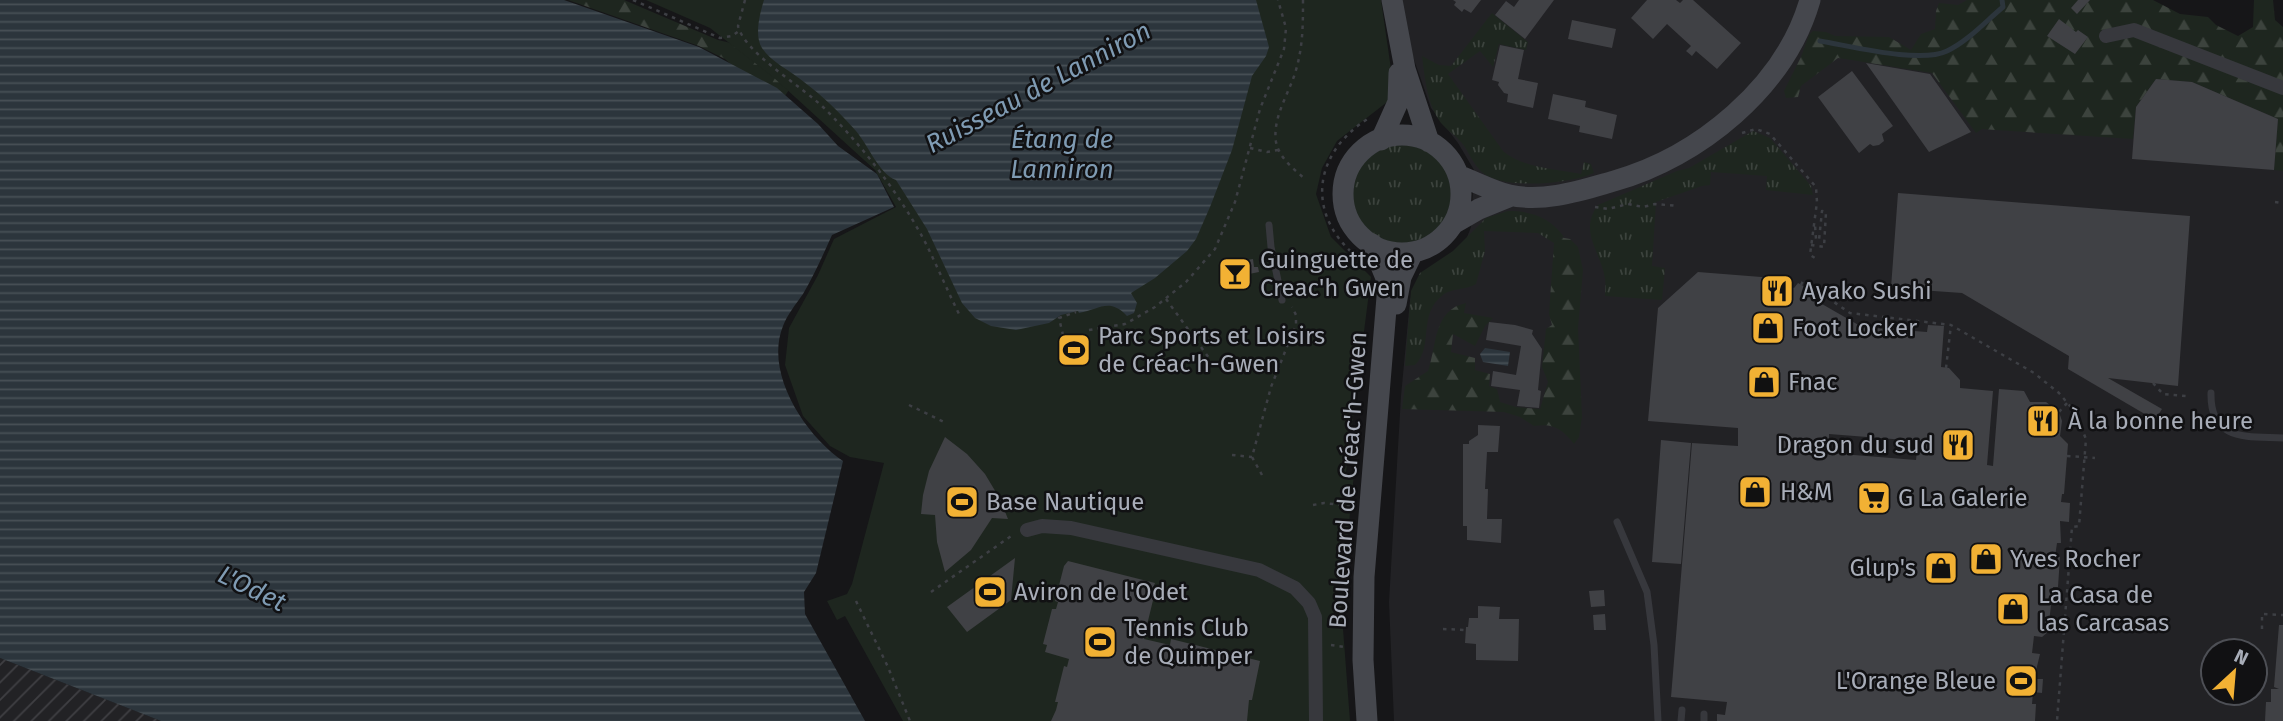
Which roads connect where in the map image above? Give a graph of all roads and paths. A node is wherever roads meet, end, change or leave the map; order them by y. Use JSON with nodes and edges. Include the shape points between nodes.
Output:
{"nodes":[{"id":1,"x":633,"y":0,"type":"edge"},
{"id":2,"x":745,"y":0,"type":"edge"},
{"id":3,"x":1278,"y":0,"type":"edge"},
{"id":4,"x":1303,"y":0,"type":"edge"},
{"id":5,"x":1392,"y":0,"type":"edge"},
{"id":6,"x":1810,"y":0,"type":"edge"},
{"id":7,"x":740,"y":31,"type":"junction"},
{"id":8,"x":2106,"y":36,"type":"dead end"},
{"id":9,"x":1398,"y":40,"type":"junction"},
{"id":10,"x":2283,"y":88,"type":"edge"},
{"id":11,"x":1744,"y":115,"type":"junction"},
{"id":12,"x":1370,"y":117,"type":"dead end"},
{"id":13,"x":1740,"y":130,"type":"dead end"},
{"id":14,"x":1733,"y":139,"type":"dead end"},
{"id":15,"x":1381,"y":140,"type":"junction"},
{"id":16,"x":1429,"y":142,"type":"junction"},
{"id":17,"x":1250,"y":148,"type":"junction"},
{"id":18,"x":1278,"y":150,"type":"junction"},
{"id":19,"x":1460,"y":176,"type":"junction"},
{"id":20,"x":1305,"y":179,"type":"dead end"},
{"id":21,"x":1511,"y":196,"type":"junction"},
{"id":22,"x":2275,"y":202,"type":"dead end"},
{"id":23,"x":2283,"y":203,"type":"edge"},
{"id":24,"x":1678,"y":206,"type":"dead end"},
{"id":25,"x":1595,"y":207,"type":"dead end"},
{"id":26,"x":1815,"y":222,"type":"junction"},
{"id":27,"x":1453,"y":224,"type":"junction"},
{"id":28,"x":1269,"y":225,"type":"dead end"},
{"id":29,"x":1811,"y":246,"type":"junction"},
{"id":30,"x":1413,"y":252,"type":"junction"},
{"id":31,"x":1368,"y":253,"type":"junction"},
{"id":32,"x":1815,"y":258,"type":"dead end"},
{"id":33,"x":1801,"y":285,"type":"dead end"},
{"id":34,"x":1166,"y":299,"type":"junction"},
{"id":35,"x":1282,"y":300,"type":"dead end"},
{"id":36,"x":1292,"y":307,"type":"dead end"},
{"id":37,"x":1076,"y":312,"type":"dead end"},
{"id":38,"x":960,"y":316,"type":"dead end"},
{"id":39,"x":1951,"y":325,"type":"junction"},
{"id":40,"x":1089,"y":330,"type":"dead end"},
{"id":41,"x":1063,"y":335,"type":"dead end"},
{"id":42,"x":1209,"y":358,"type":"dead end"},
{"id":43,"x":1946,"y":368,"type":"dead end"},
{"id":44,"x":2153,"y":383,"type":"dead end"},
{"id":45,"x":2211,"y":393,"type":"dead end"},
{"id":46,"x":2186,"y":396,"type":"dead end"},
{"id":47,"x":2068,"y":402,"type":"junction"},
{"id":48,"x":909,"y":405,"type":"dead end"},
{"id":49,"x":2059,"y":412,"type":"dead end"},
{"id":50,"x":946,"y":423,"type":"dead end"},
{"id":51,"x":2283,"y":438,"type":"edge"},
{"id":52,"x":1232,"y":456,"type":"dead end"},
{"id":53,"x":2067,"y":456,"type":"dead end"},
{"id":54,"x":1252,"y":457,"type":"junction"},
{"id":55,"x":2085,"y":458,"type":"junction"},
{"id":56,"x":2095,"y":458,"type":"dead end"},
{"id":57,"x":1262,"y":475,"type":"dead end"},
{"id":58,"x":1313,"y":505,"type":"dead end"},
{"id":59,"x":1354,"y":507,"type":"dead end"},
{"id":60,"x":1617,"y":522,"type":"dead end"},
{"id":61,"x":1027,"y":530,"type":"joint"},
{"id":62,"x":930,"y":592,"type":"dead end"},
{"id":63,"x":856,"y":601,"type":"dead end"},
{"id":64,"x":2283,"y":615,"type":"edge"},
{"id":65,"x":1443,"y":629,"type":"dead end"},
{"id":66,"x":2262,"y":629,"type":"dead end"},
{"id":67,"x":1466,"y":630,"type":"dead end"},
{"id":68,"x":1682,"y":710,"type":"dead end"},
{"id":69,"x":910,"y":721,"type":"edge"},
{"id":70,"x":1316,"y":721,"type":"edge"},
{"id":71,"x":1367,"y":721,"type":"edge"},
{"id":72,"x":1378,"y":721,"type":"edge"},
{"id":73,"x":1658,"y":721,"type":"edge"},
{"id":74,"x":1681,"y":721,"type":"edge"},
{"id":75,"x":2057,"y":721,"type":"edge"}],
"edges":[{"from":1,"to":7,"type":"path","via":[[720,38]]},
{"from":2,"to":7,"type":"path"},
{"from":3,"to":17,"type":"path","via":[[1286,28],[1284,50]]},
{"from":4,"to":18,"type":"path","via":[[1301,50],[1277,124]]},
{"from":5,"to":9,"type":"street"},
{"from":6,"to":11,"type":"street","via":[[1783,61]]},
{"from":7,"to":38,"type":"path","via":[[754,51],[823,106],[885,178],[924,240]]},
{"from":8,"to":10,"type":"street","via":[[2134,30]]},
{"from":9,"to":15,"type":"street","via":[[1400,95]]},
{"from":9,"to":16,"type":"street"},
{"from":11,"to":13,"type":"path"},
{"from":11,"to":21,"type":"street","via":[[1648,170],[1595,188]]},
{"from":12,"to":31,"type":"path","via":[[1341,139],[1322,182],[1330,227],[1342,243]]},
{"from":14,"to":26,"type":"path","via":[[1750,129],[1770,134],[1816,187]]},
{"from":15,"to":16,"type":"street","via":[[1411,136]]},
{"from":15,"to":31,"type":"street","via":[[1352,163],[1344,187],[1349,220]]},
{"from":16,"to":19,"type":"street","via":[[1446,155]]},
{"from":17,"to":18,"type":"path"},
{"from":17,"to":34,"type":"path","via":[[1235,202],[1215,249]]},
{"from":18,"to":20,"type":"path"},
{"from":19,"to":21,"type":"street"},
{"from":19,"to":27,"type":"street","via":[[1461,200]]},
{"from":21,"to":27,"type":"street"},
{"from":22,"to":23,"type":"path"},
{"from":24,"to":25,"type":"path"},
{"from":26,"to":29,"type":"path"},
{"from":26,"to":29,"type":"path","via":[[1819,240],[1822,211],[1826,212],[1824,247]]},
{"from":27,"to":30,"type":"street","via":[[1434,244]]},
{"from":28,"to":35,"type":"lane"},
{"from":29,"to":32,"type":"path","via":[[1810,255]]},
{"from":30,"to":31,"type":"street"},
{"from":30,"to":72,"type":"street","name":"Boulevard de Créac'h-Gwen","via":[[1396,301],[1374,564]]},
{"from":31,"to":71,"type":"street","name":"Boulevard de Créac'h-Gwen","via":[[1386,278],[1387,289],[1364,577]]},
{"from":33,"to":39,"type":"path","via":[[1803,281],[1850,313]]},
{"from":34,"to":40,"type":"path","via":[[1125,324]]},
{"from":34,"to":42,"type":"path"},
{"from":36,"to":54,"type":"path","via":[[1296,324],[1271,387]]},
{"from":37,"to":41,"type":"path","via":[[1059,318]]},
{"from":39,"to":43,"type":"path"},
{"from":39,"to":47,"type":"path","via":[[2034,373]]},
{"from":44,"to":46,"type":"path","via":[[2163,394]]},
{"from":45,"to":51,"type":"lane","via":[[2213,411],[2224,430],[2232,435]]},
{"from":47,"to":49,"type":"path"},
{"from":47,"to":55,"type":"path","via":[[2086,439]]},
{"from":48,"to":50,"type":"path"},
{"from":52,"to":54,"type":"path"},
{"from":53,"to":55,"type":"path"},
{"from":54,"to":57,"type":"path"},
{"from":55,"to":56,"type":"path"},
{"from":55,"to":75,"type":"path","via":[[2079,526],[2072,527]]},
{"from":58,"to":59,"type":"path"},
{"from":60,"to":73,"type":"lane","via":[[1647,592]]},
{"from":61,"to":62,"type":"path","via":[[1014,534]]},
{"from":61,"to":70,"type":"street","via":[[1071,528],[1241,565],[1294,588],[1313,610],[1316,623]]},
{"from":63,"to":69,"type":"path"},
{"from":64,"to":66,"type":"path","via":[[2262,614]]},
{"from":65,"to":67,"type":"path"},
{"from":68,"to":74,"type":"lane"}]}
